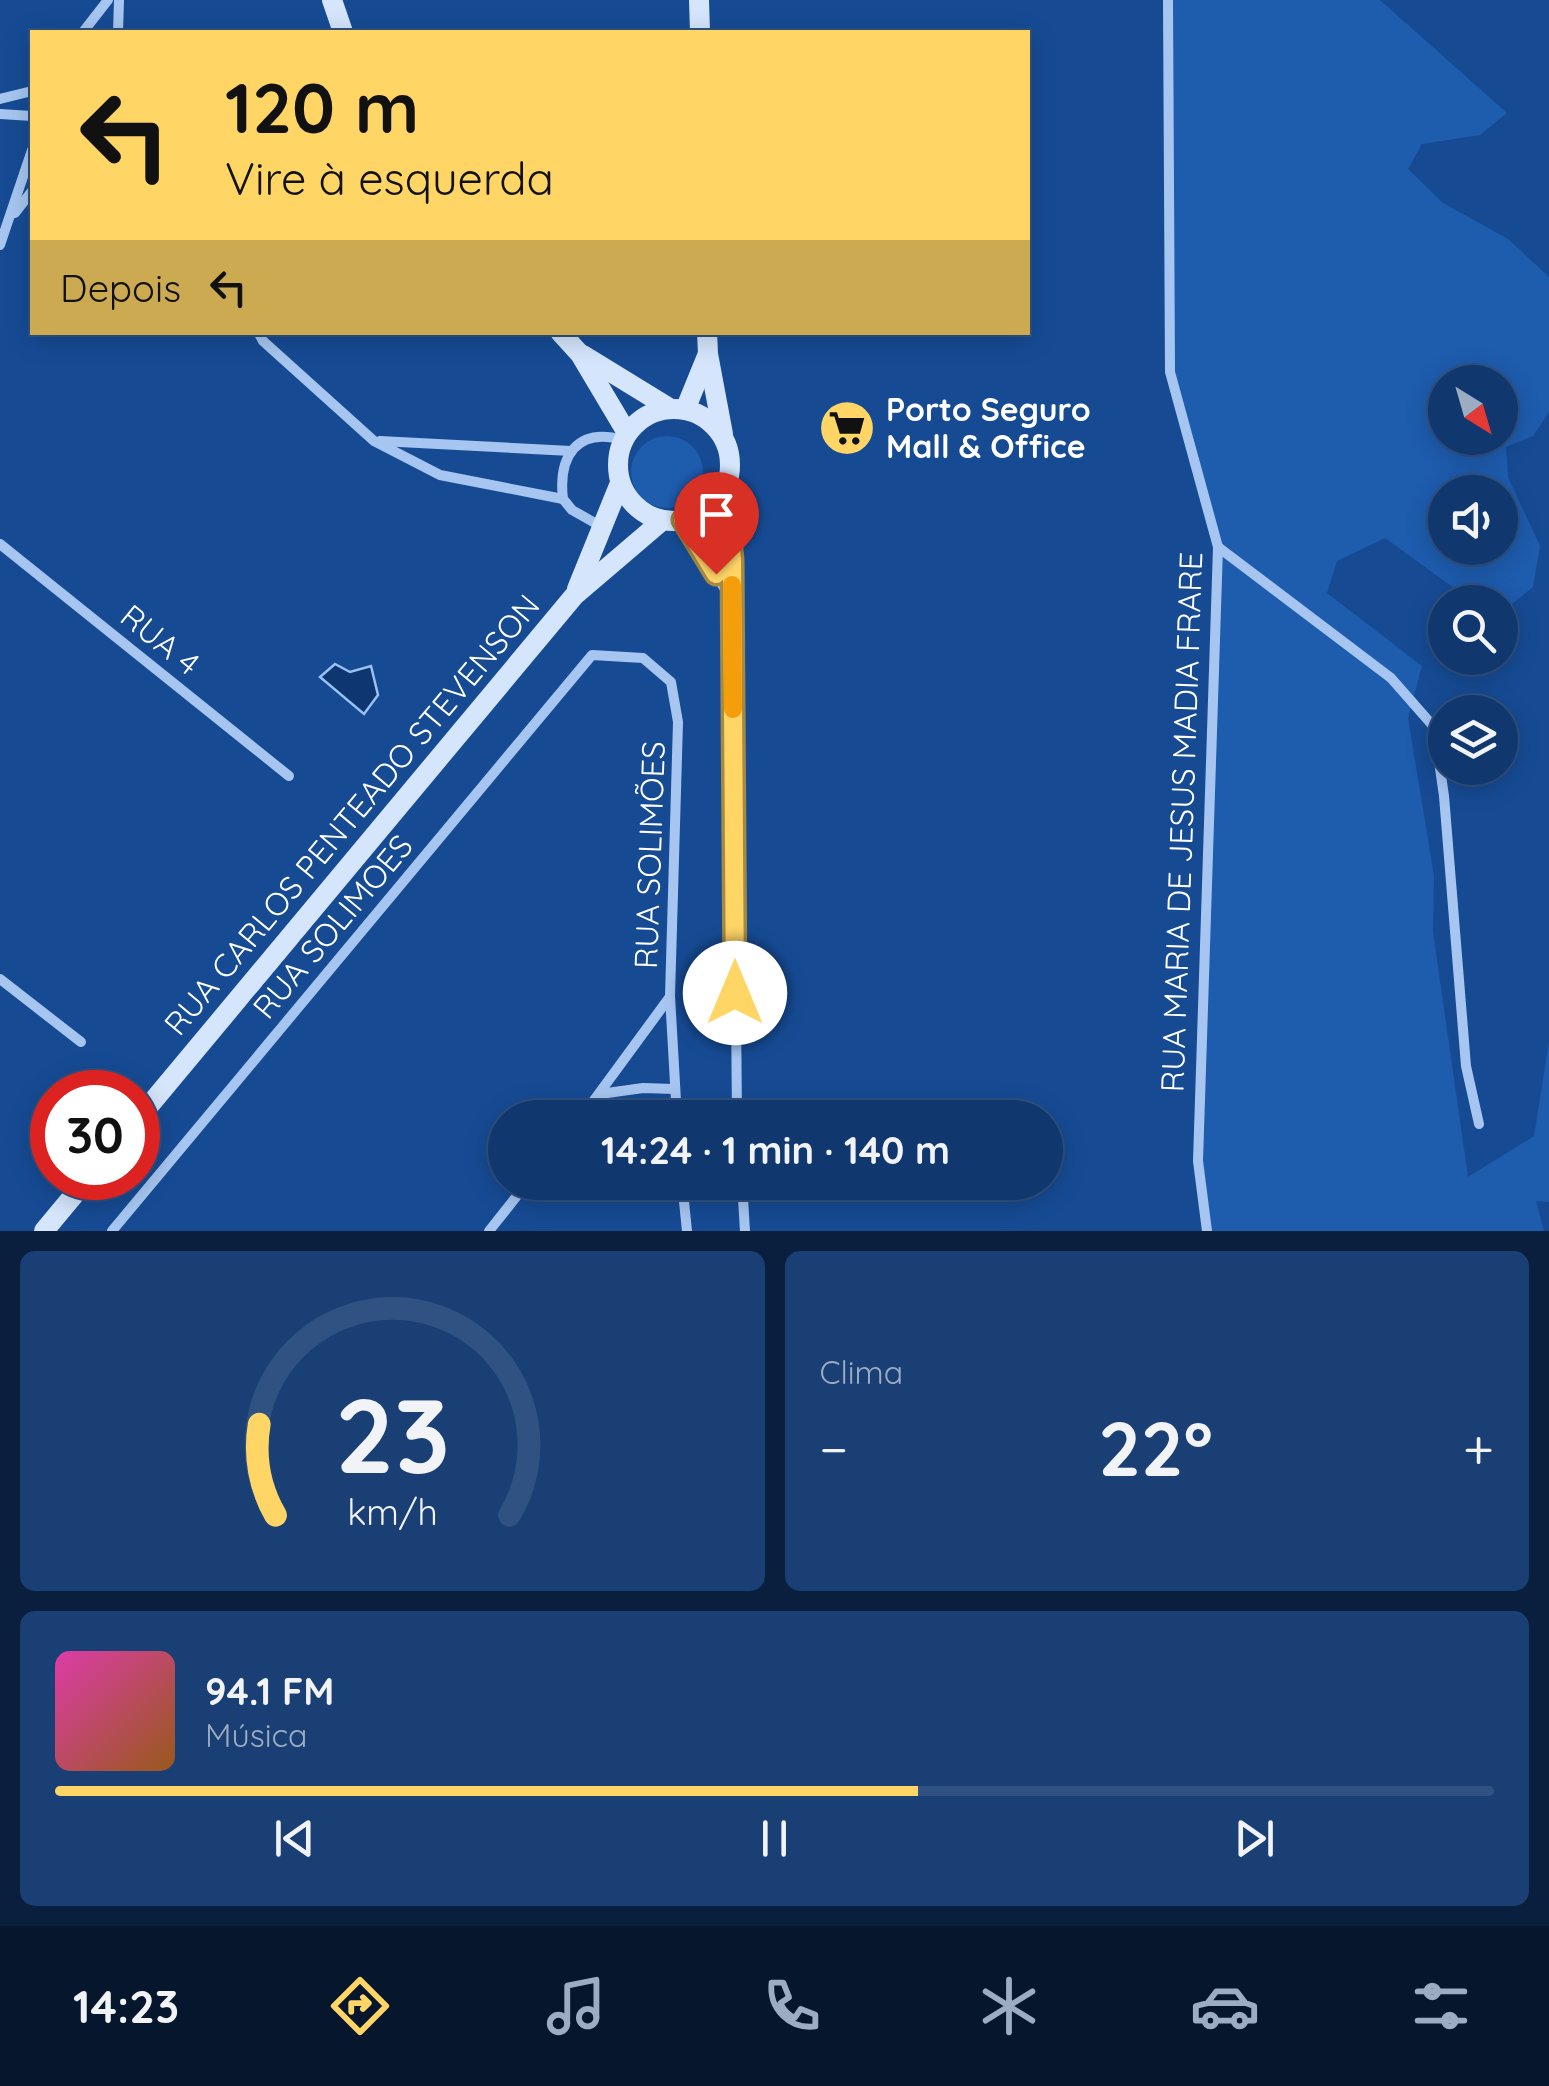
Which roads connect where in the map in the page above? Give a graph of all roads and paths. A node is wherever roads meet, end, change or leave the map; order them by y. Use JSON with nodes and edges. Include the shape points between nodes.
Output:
{"nodes":[{"id":1,"x":108,"y":0,"type":"edge"},
{"id":2,"x":119,"y":0,"type":"edge"},
{"id":3,"x":332,"y":0,"type":"edge"},
{"id":4,"x":698,"y":0,"type":"edge"},
{"id":5,"x":1168,"y":0,"type":"edge"},
{"id":6,"x":85,"y":30,"type":"edge"},
{"id":7,"x":118,"y":30,"type":"edge"},
{"id":8,"x":342,"y":30,"type":"edge"},
{"id":9,"x":700,"y":30,"type":"edge"},
{"id":10,"x":30,"y":92,"type":"edge"},
{"id":11,"x":0,"y":99,"type":"edge"},
{"id":12,"x":0,"y":114,"type":"edge"},
{"id":13,"x":30,"y":116,"type":"edge"},
{"id":14,"x":30,"y":156,"type":"edge"},
{"id":15,"x":30,"y":194,"type":"edge"},
{"id":16,"x":8,"y":222,"type":"junction"},
{"id":17,"x":0,"y":245,"type":"edge"},
{"id":18,"x":260,"y":335,"type":"edge"},
{"id":19,"x":563,"y":335,"type":"edge"},
{"id":20,"x":707,"y":343,"type":"edge"},
{"id":21,"x":580,"y":354,"type":"junction"},
{"id":22,"x":678,"y":409,"type":"junction"},
{"id":23,"x":625,"y":437,"type":"junction"},
{"id":24,"x":724,"y":439,"type":"junction"},
{"id":25,"x":374,"y":441,"type":"junction"},
{"id":26,"x":571,"y":451,"type":"junction"},
{"id":27,"x":620,"y":483,"type":"junction"},
{"id":28,"x":725,"y":488,"type":"junction"},
{"id":29,"x":563,"y":499,"type":"junction"},
{"id":30,"x":673,"y":520,"type":"junction"},
{"id":31,"x":602,"y":527,"type":"junction"},
{"id":32,"x":0,"y":544,"type":"edge"},
{"id":33,"x":1218,"y":547,"type":"junction"},
{"id":34,"x":574,"y":596,"type":"junction"},
{"id":35,"x":732,"y":600,"type":"junction"},
{"id":36,"x":592,"y":655,"type":"joint"},
{"id":37,"x":289,"y":776,"type":"dead end"},
{"id":38,"x":0,"y":979,"type":"edge"},
{"id":39,"x":670,"y":996,"type":"junction"},
{"id":40,"x":81,"y":1042,"type":"dead end"},
{"id":41,"x":674,"y":1088,"type":"junction"},
{"id":42,"x":160,"y":1093,"type":"edge"},
{"id":43,"x":600,"y":1094,"type":"junction"},
{"id":44,"x":595,"y":1100,"type":"edge"},
{"id":45,"x":675,"y":1100,"type":"edge"},
{"id":46,"x":737,"y":1100,"type":"edge"},
{"id":47,"x":1480,"y":1124,"type":"dead end"},
{"id":48,"x":70,"y":1200,"type":"edge"},
{"id":49,"x":514,"y":1200,"type":"edge"},
{"id":50,"x":684,"y":1200,"type":"edge"},
{"id":51,"x":743,"y":1200,"type":"edge"},
{"id":52,"x":44,"y":1231,"type":"edge"},
{"id":53,"x":112,"y":1231,"type":"edge"},
{"id":54,"x":489,"y":1231,"type":"edge"},
{"id":55,"x":687,"y":1231,"type":"edge"},
{"id":56,"x":746,"y":1231,"type":"edge"},
{"id":57,"x":1206,"y":1231,"type":"edge"}],
"edges":[{"from":1,"to":6,"type":"street"},
{"from":2,"to":7,"type":"street"},
{"from":3,"to":8,"type":"street"},
{"from":4,"to":9,"type":"street"},
{"from":5,"to":33,"type":"street","name":"RUA MARIA DE JESUS MADIA FRARE","via":[[1170,372]]},
{"from":10,"to":11,"type":"street"},
{"from":12,"to":13,"type":"street"},
{"from":14,"to":16,"type":"street"},
{"from":15,"to":16,"type":"street"},
{"from":16,"to":17,"type":"street"},
{"from":18,"to":25,"type":"street"},
{"from":19,"to":21,"type":"street"},
{"from":20,"to":22,"type":"street"},
{"from":20,"to":24,"type":"street"},
{"from":21,"to":22,"type":"street"},
{"from":21,"to":23,"type":"street"},
{"from":22,"to":23,"type":"street","via":[[654,412]]},
{"from":22,"to":24,"type":"street","via":[[714,426]]},
{"from":23,"to":26,"type":"street","via":[[603,434]]},
{"from":23,"to":27,"type":"street"},
{"from":24,"to":28,"type":"street"},
{"from":25,"to":26,"type":"street"},
{"from":25,"to":29,"type":"street","via":[[440,475]]},
{"from":26,"to":29,"type":"street","via":[[562,467]]},
{"from":27,"to":30,"type":"street","via":[[644,513]]},
{"from":27,"to":31,"type":"street","name":"RUA CARLOS PENTEADO STEVENSON"},
{"from":28,"to":30,"type":"street","via":[[700,514]]},
{"from":28,"to":35,"type":"street"},
{"from":29,"to":31,"type":"street"},
{"from":30,"to":34,"type":"street","name":"RUA CARLOS PENTEADO STEVENSON"},
{"from":30,"to":35,"type":"street"},
{"from":31,"to":34,"type":"street","name":"RUA CARLOS PENTEADO STEVENSON"},
{"from":32,"to":37,"type":"street","name":"RUA 4"},
{"from":33,"to":47,"type":"street","via":[[1391,678],[1434,727],[1466,1066]]},
{"from":33,"to":57,"type":"street","name":"RUA MARIA DE JESUS MADIA FRARE","via":[[1198,1161]]},
{"from":34,"to":42,"type":"street","name":"RUA CARLOS PENTEADO STEVENSON"},
{"from":35,"to":46,"type":"street"},
{"from":36,"to":39,"type":"street","name":"RUA SOLIMÕES","via":[[643,658],[671,682],[678,722]]},
{"from":36,"to":53,"type":"street","name":"RUA SOLIMOES"},
{"from":38,"to":40,"type":"street"},
{"from":39,"to":41,"type":"street","name":"RUA SOLIMÕES"},
{"from":39,"to":43,"type":"street"},
{"from":41,"to":43,"type":"street"},
{"from":41,"to":45,"type":"street","name":"RUA SOLIMÕES"},
{"from":43,"to":44,"type":"street"},
{"from":48,"to":52,"type":"street"},
{"from":49,"to":54,"type":"street"},
{"from":50,"to":55,"type":"street"},
{"from":51,"to":56,"type":"street"}]}
